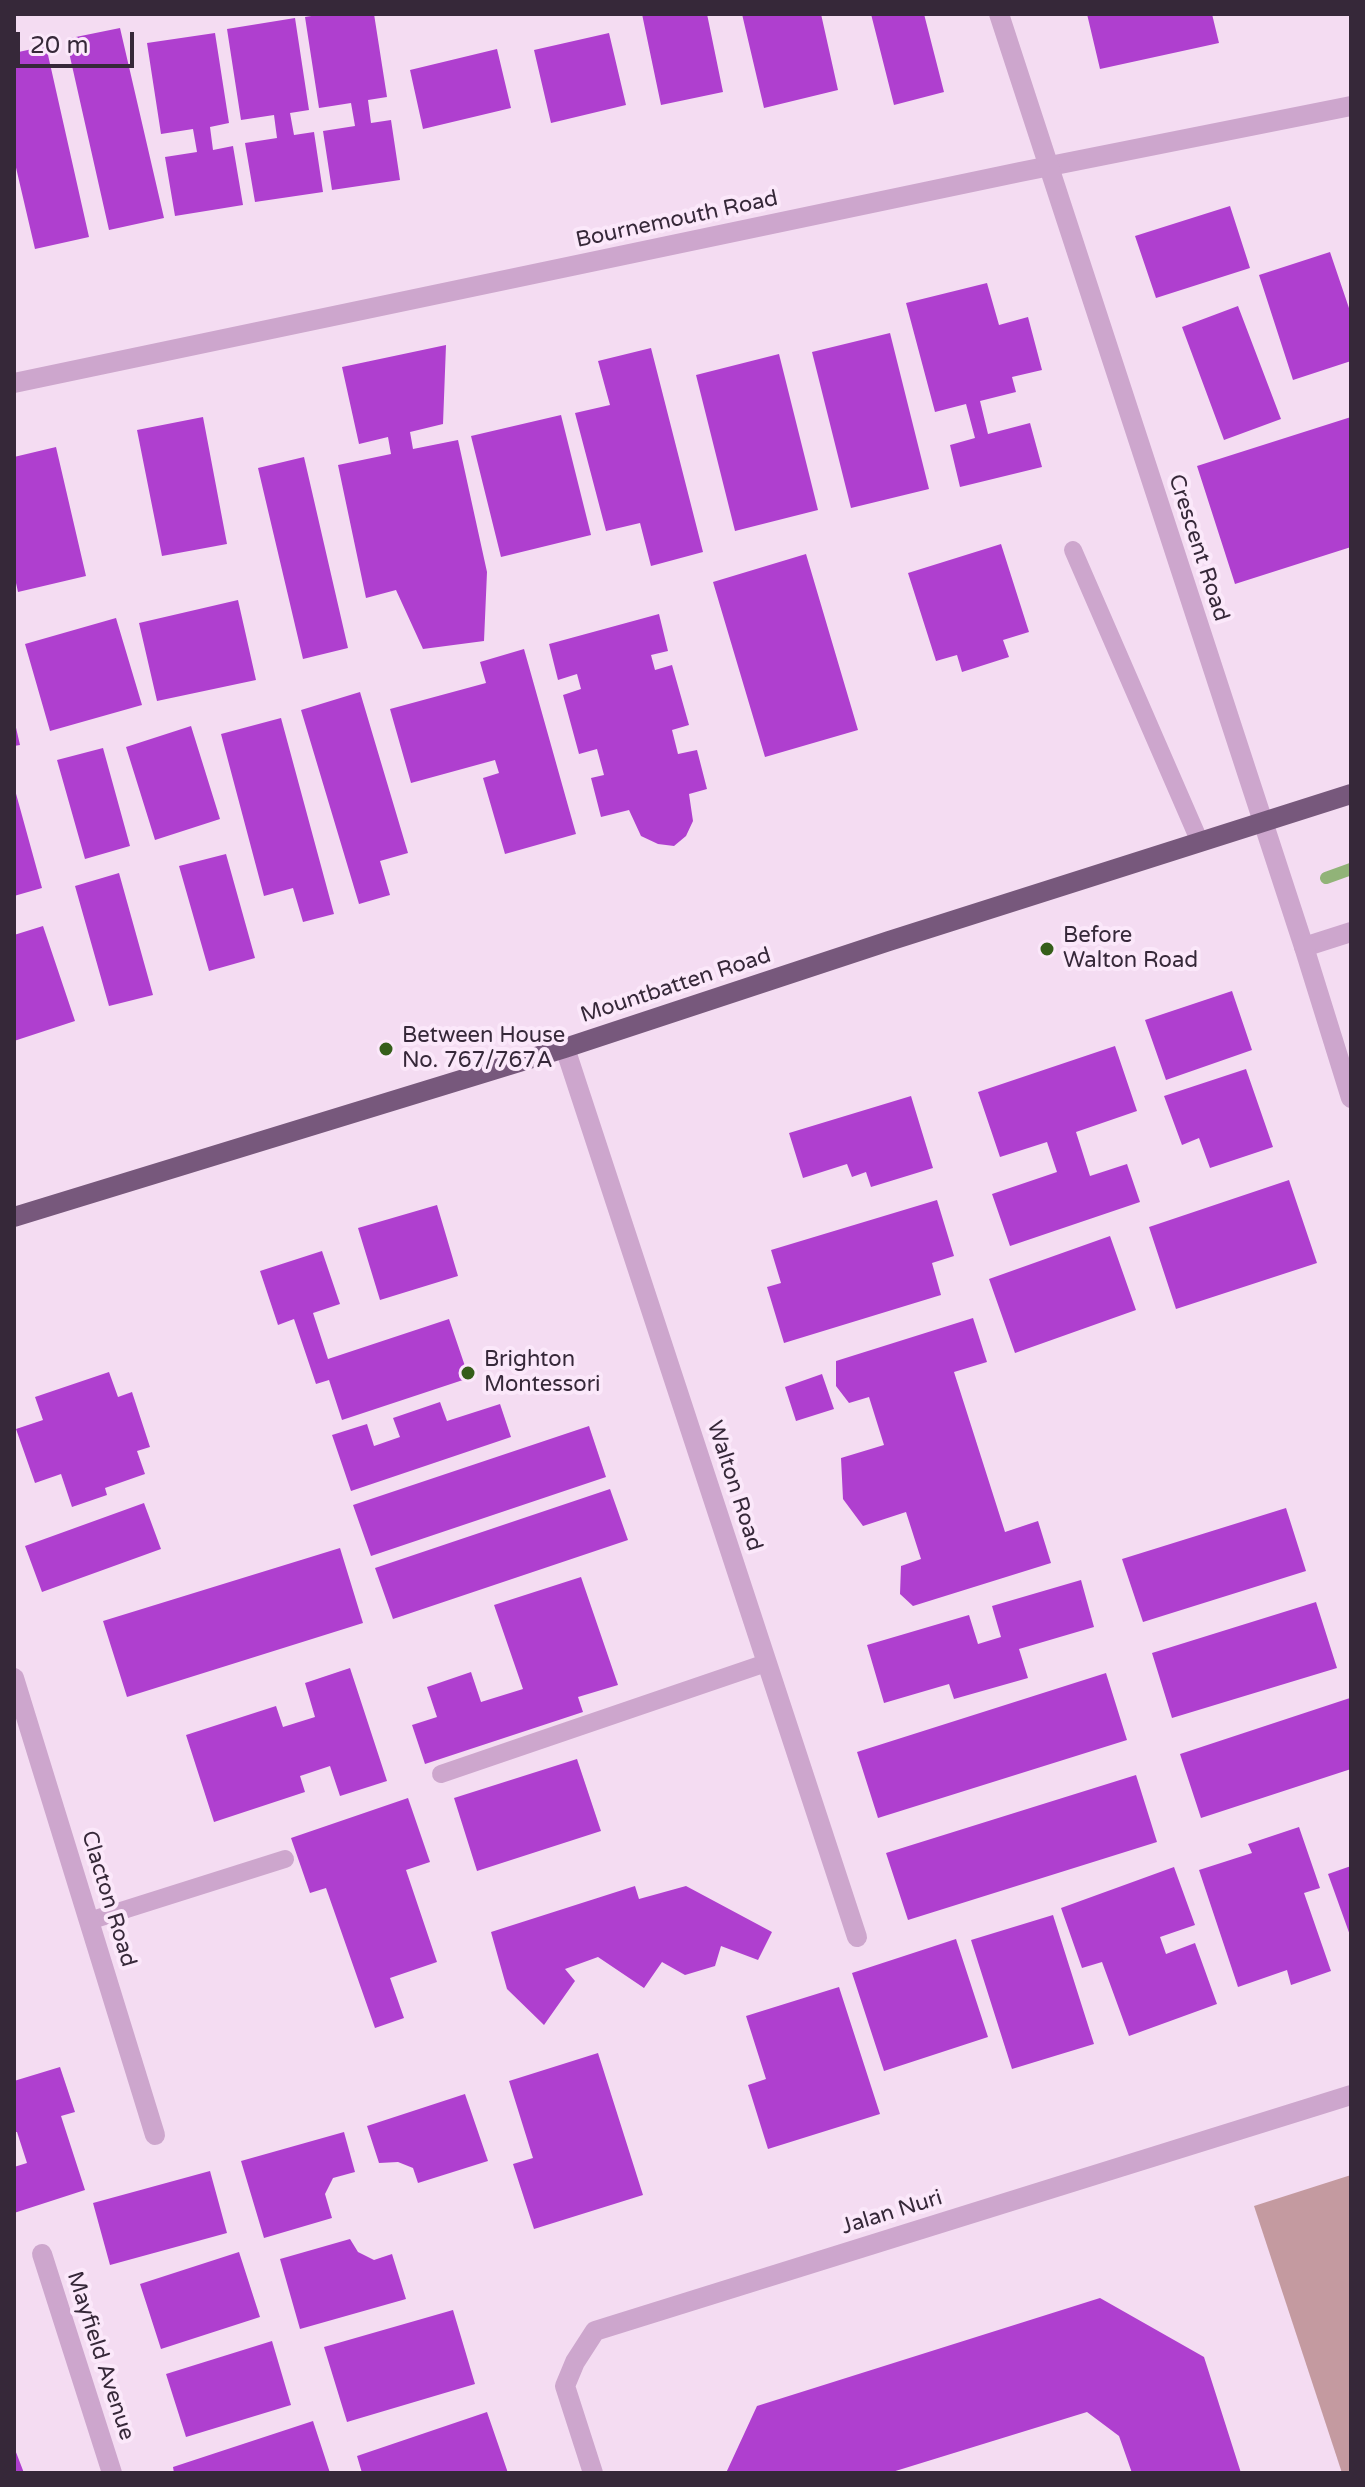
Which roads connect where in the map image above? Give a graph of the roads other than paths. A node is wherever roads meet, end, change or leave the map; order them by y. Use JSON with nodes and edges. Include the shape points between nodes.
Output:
{"nodes":[{"id":1,"x":999,"y":14,"type":"edge"},
{"id":2,"x":1351,"y":106,"type":"edge"},
{"id":3,"x":1049,"y":167,"type":"junction"},
{"id":4,"x":14,"y":383,"type":"edge"},
{"id":5,"x":1073,"y":550,"type":"dead end"},
{"id":6,"x":1351,"y":794,"type":"edge"},
{"id":7,"x":1262,"y":821,"type":"junction"},
{"id":8,"x":1199,"y":840,"type":"junction"},
{"id":9,"x":1351,"y":932,"type":"edge"},
{"id":10,"x":1304,"y":947,"type":"junction"},
{"id":11,"x":565,"y":1048,"type":"junction"},
{"id":12,"x":1351,"y":1098,"type":"edge"},
{"id":13,"x":14,"y":1217,"type":"edge"},
{"id":14,"x":766,"y":1663,"type":"junction"},
{"id":15,"x":14,"y":1678,"type":"edge"},
{"id":16,"x":441,"y":1774,"type":"dead end"},
{"id":17,"x":285,"y":1859,"type":"dead end"},
{"id":18,"x":89,"y":1921,"type":"junction"},
{"id":19,"x":857,"y":1937,"type":"dead end"},
{"id":20,"x":1351,"y":2095,"type":"edge"},
{"id":21,"x":155,"y":2135,"type":"dead end"},
{"id":22,"x":42,"y":2254,"type":"dead end"},
{"id":23,"x":112,"y":2473,"type":"edge"},
{"id":24,"x":593,"y":2473,"type":"edge"}],
"edges":[{"from":1,"to":3,"type":"street","name":"Crescent Road"},
{"from":2,"to":3,"type":"street","name":"Bournemouth Road"},
{"from":3,"to":4,"type":"street","name":"Bournemouth Road"},
{"from":3,"to":7,"type":"street","name":"Crescent Road"},
{"from":5,"to":8,"type":"lane"},
{"from":6,"to":7,"type":"main road","name":"Mountbatten Road"},
{"from":7,"to":8,"type":"main road","name":"Mountbatten Road"},
{"from":7,"to":10,"type":"street","name":"Crescent Road"},
{"from":8,"to":11,"type":"main road","name":"Mountbatten Road"},
{"from":9,"to":10,"type":"street"},
{"from":10,"to":12,"type":"street","name":"Crescent Road"},
{"from":11,"to":13,"type":"main road","name":"Mountbatten Road"},
{"from":11,"to":14,"type":"street","name":"Walton Road"},
{"from":14,"to":16,"type":"lane"},
{"from":14,"to":19,"type":"street","name":"Walton Road"},
{"from":15,"to":18,"type":"street","name":"Clacton Road"},
{"from":17,"to":18,"type":"lane"},
{"from":18,"to":21,"type":"street","name":"Clacton Road"},
{"from":20,"to":24,"type":"street","name":"Jalan Nuri","via":[[595,2331],[565,2386]]},
{"from":22,"to":23,"type":"street","name":"Mayfield Avenue"}]}
